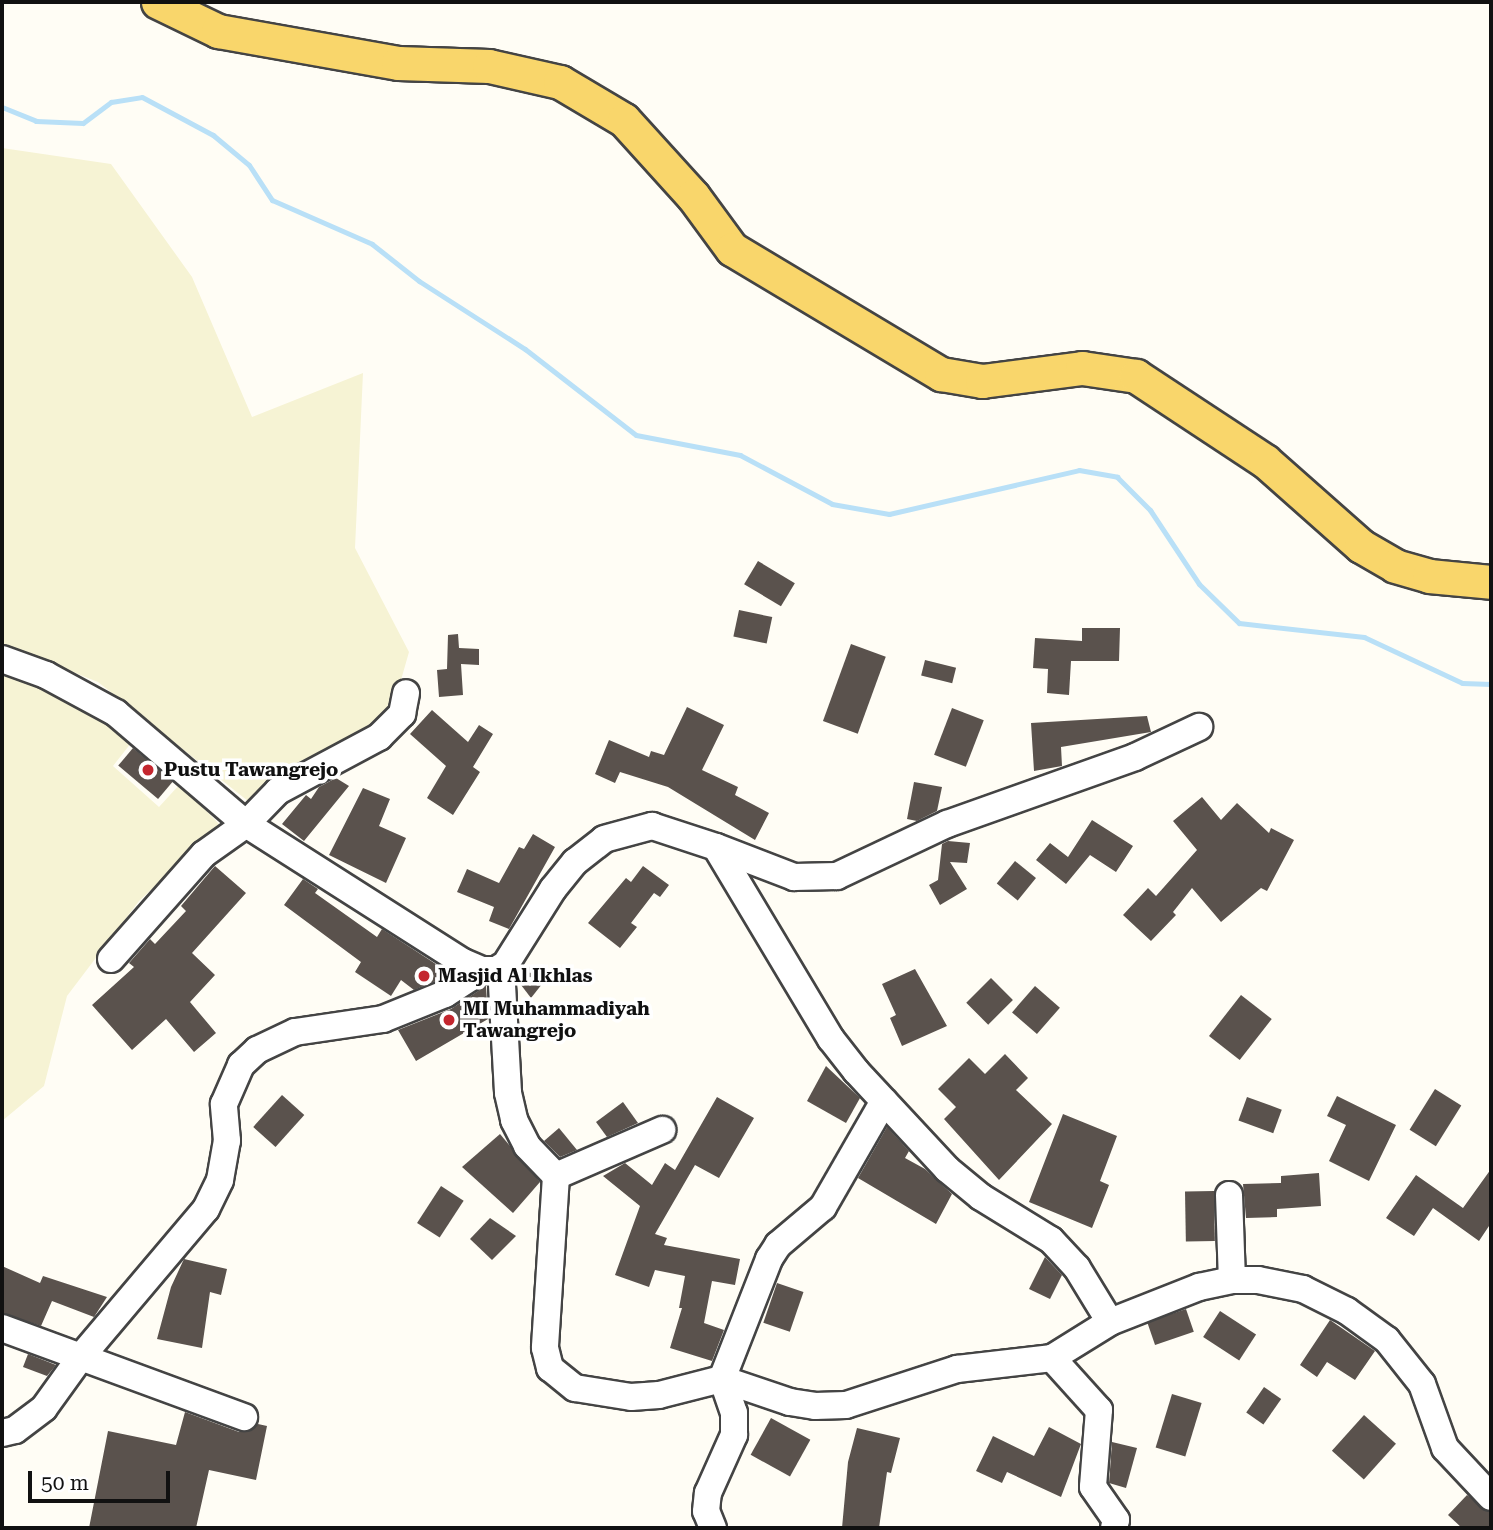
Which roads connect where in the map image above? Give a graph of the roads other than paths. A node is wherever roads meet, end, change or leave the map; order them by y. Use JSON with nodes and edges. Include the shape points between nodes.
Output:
{"nodes":[{"id":1,"x":158,"y":2,"type":"edge"},
{"id":2,"x":1491,"y":582,"type":"edge"},
{"id":3,"x":2,"y":659,"type":"edge"},
{"id":4,"x":406,"y":693,"type":"dead end"},
{"id":5,"x":1199,"y":727,"type":"dead end"},
{"id":6,"x":246,"y":824,"type":"junction"},
{"id":7,"x":716,"y":847,"type":"junction"},
{"id":8,"x":111,"y":959,"type":"dead end"},
{"id":9,"x":492,"y":969,"type":"junction"},
{"id":10,"x":884,"y":1101,"type":"junction"},
{"id":11,"x":662,"y":1130,"type":"dead end"},
{"id":12,"x":556,"y":1176,"type":"junction"},
{"id":13,"x":1229,"y":1195,"type":"dead end"},
{"id":14,"x":1232,"y":1280,"type":"junction"},
{"id":15,"x":1110,"y":1322,"type":"junction"},
{"id":16,"x":2,"y":1328,"type":"edge"},
{"id":17,"x":80,"y":1358,"type":"junction"},
{"id":18,"x":1052,"y":1359,"type":"junction"},
{"id":19,"x":722,"y":1379,"type":"junction"},
{"id":20,"x":244,"y":1417,"type":"dead end"},
{"id":21,"x":2,"y":1433,"type":"edge"},
{"id":22,"x":1491,"y":1497,"type":"edge"},
{"id":23,"x":713,"y":1528,"type":"edge"},
{"id":24,"x":1114,"y":1528,"type":"edge"}],
"edges":[{"from":1,"to":2,"type":"main road","via":[[218,31],[398,63],[489,66],[560,82],[624,120],[693,196],[732,249],[941,374],[982,381],[1082,368],[1136,376],[1265,461],[1361,546],[1429,576]]},
{"from":3,"to":6,"type":"street","via":[[46,675],[116,713]]},
{"from":4,"to":6,"type":"street","via":[[402,715],[379,737],[278,791]]},
{"from":5,"to":7,"type":"street","via":[[1135,757],[947,824],[837,876],[794,877]]},
{"from":6,"to":8,"type":"street","via":[[204,854]]},
{"from":6,"to":9,"type":"street","via":[[463,962]]},
{"from":7,"to":9,"type":"street","via":[[652,826],[604,839],[575,862]]},
{"from":7,"to":10,"type":"street","via":[[831,1039]]},
{"from":9,"to":12,"type":"street","via":[[514,1120],[527,1146]]},
{"from":9,"to":17,"type":"street","via":[[383,1019],[295,1032],[257,1050],[241,1065],[224,1104],[227,1141],[220,1180],[206,1209]]},
{"from":10,"to":15,"type":"street","via":[[947,1169],[981,1197],[1051,1240],[1077,1268]]},
{"from":10,"to":19,"type":"street","via":[[823,1207],[769,1259]]},
{"from":11,"to":12,"type":"street"},
{"from":12,"to":19,"type":"street","via":[[545,1348],[560,1380],[575,1388],[631,1396],[659,1395]]},
{"from":13,"to":14,"type":"street"},
{"from":14,"to":15,"type":"street","via":[[1199,1287]]},
{"from":14,"to":22,"type":"street","via":[[1303,1289],[1347,1311],[1387,1339],[1422,1384],[1445,1448]]},
{"from":15,"to":18,"type":"street"},
{"from":16,"to":17,"type":"street"},
{"from":17,"to":20,"type":"street"},
{"from":17,"to":21,"type":"street","via":[[44,1408],[15,1430]]},
{"from":18,"to":19,"type":"street","via":[[957,1369],[836,1405],[790,1402]]},
{"from":18,"to":24,"type":"street","via":[[1099,1410],[1093,1487],[1116,1520]]},
{"from":19,"to":23,"type":"street","via":[[734,1413],[734,1435],[708,1493],[706,1511]]}]}
